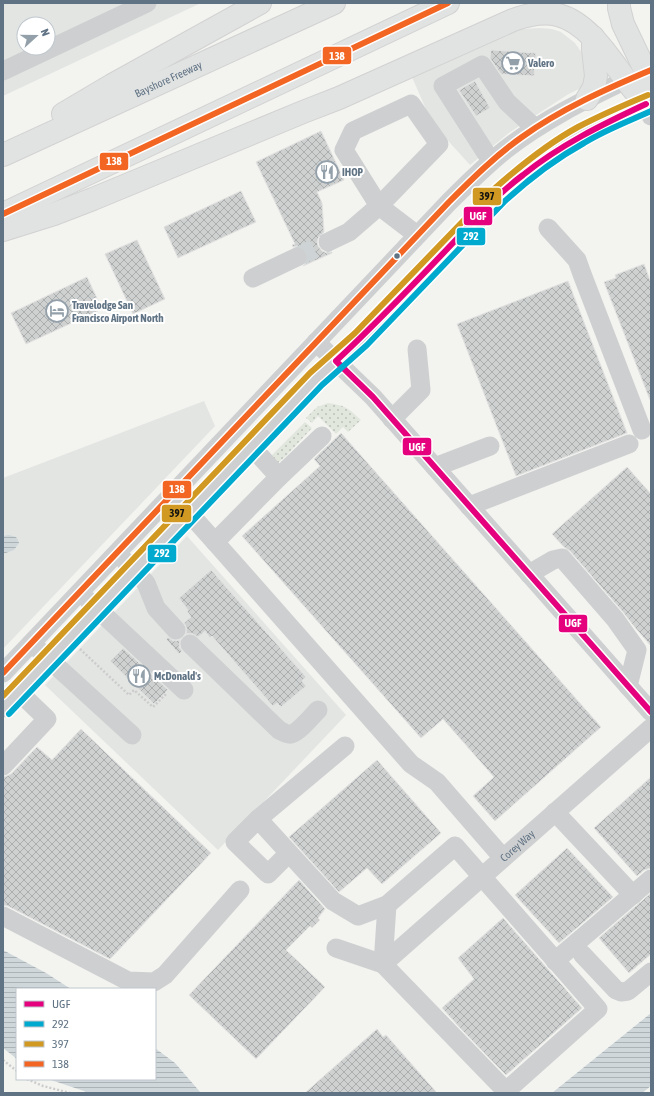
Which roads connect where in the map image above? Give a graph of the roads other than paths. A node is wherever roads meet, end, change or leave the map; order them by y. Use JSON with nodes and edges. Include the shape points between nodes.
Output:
{"nodes":[{"id":1,"x":147,"y":3,"type":"edge"},
{"id":2,"x":260,"y":3,"type":"edge"},
{"id":3,"x":334,"y":3,"type":"edge"},
{"id":4,"x":448,"y":3,"type":"edge"},
{"id":5,"x":619,"y":3,"type":"edge"},
{"id":6,"x":593,"y":37,"type":"junction"},
{"id":7,"x":3,"y":71,"type":"edge"},
{"id":8,"x":626,"y":80,"type":"junction"},
{"id":9,"x":587,"y":99,"type":"junction"},
{"id":10,"x":648,"y":110,"type":"edge"},
{"id":11,"x":535,"y":128,"type":"junction"},
{"id":12,"x":3,"y":149,"type":"edge"},
{"id":13,"x":3,"y":155,"type":"edge"},
{"id":14,"x":491,"y":161,"type":"junction"},
{"id":15,"x":379,"y":206,"type":"junction"},
{"id":16,"x":3,"y":214,"type":"edge"},
{"id":17,"x":548,"y":228,"type":"dead end"},
{"id":18,"x":3,"y":230,"type":"edge"},
{"id":19,"x":417,"y":235,"type":"junction"},
{"id":20,"x":328,"y":242,"type":"tunnel mouth"},
{"id":21,"x":298,"y":257,"type":"tunnel mouth"},
{"id":22,"x":253,"y":278,"type":"dead end"},
{"id":23,"x":316,"y":342,"type":"junction"},
{"id":24,"x":417,"y":349,"type":"dead end"},
{"id":25,"x":336,"y":362,"type":"junction"},
{"id":26,"x":392,"y":419,"type":"junction"},
{"id":27,"x":642,"y":430,"type":"dead end"},
{"id":28,"x":322,"y":436,"type":"dead end"},
{"id":29,"x":629,"y":444,"type":"dead end"},
{"id":30,"x":490,"y":446,"type":"dead end"},
{"id":31,"x":252,"y":447,"type":"junction"},
{"id":32,"x":434,"y":467,"type":"junction"},
{"id":33,"x":279,"y":477,"type":"junction"},
{"id":34,"x":171,"y":496,"type":"junction"},
{"id":35,"x":469,"y":506,"type":"junction"},
{"id":36,"x":189,"y":512,"type":"junction"},
{"id":37,"x":215,"y":542,"type":"junction"},
{"id":38,"x":116,"y":554,"type":"junction"},
{"id":39,"x":134,"y":570,"type":"junction"},
{"id":40,"x":528,"y":574,"type":"junction"},
{"id":41,"x":80,"y":592,"type":"junction"},
{"id":42,"x":98,"y":609,"type":"junction"},
{"id":43,"x":176,"y":630,"type":"dead end"},
{"id":44,"x":32,"y":643,"type":"junction"},
{"id":45,"x":190,"y":644,"type":"dead end"},
{"id":46,"x":50,"y":659,"type":"junction"},
{"id":47,"x":3,"y":673,"type":"edge"},
{"id":48,"x":628,"y":686,"type":"junction"},
{"id":49,"x":177,"y":690,"type":"road end"},
{"id":50,"x":19,"y":692,"type":"junction"},
{"id":51,"x":3,"y":708,"type":"edge"},
{"id":52,"x":318,"y":710,"type":"dead end"},
{"id":53,"x":651,"y":712,"type":"edge"},
{"id":54,"x":651,"y":728,"type":"edge"},
{"id":55,"x":132,"y":736,"type":"dead end"},
{"id":56,"x":345,"y":746,"type":"dead end"},
{"id":57,"x":3,"y":766,"type":"edge"},
{"id":58,"x":555,"y":812,"type":"junction"},
{"id":59,"x":258,"y":819,"type":"junction"},
{"id":60,"x":289,"y":853,"type":"junction"},
{"id":61,"x":503,"y":858,"type":"junction"},
{"id":62,"x":481,"y":878,"type":"junction"},
{"id":63,"x":651,"y":879,"type":"edge"},
{"id":64,"x":240,"y":890,"type":"dead end"},
{"id":65,"x":633,"y":895,"type":"junction"},
{"id":66,"x":387,"y":905,"type":"junction"},
{"id":67,"x":3,"y":916,"type":"edge"},
{"id":68,"x":336,"y":948,"type":"dead end"},
{"id":69,"x":582,"y":954,"type":"dead end"},
{"id":70,"x":555,"y":961,"type":"junction"},
{"id":71,"x":383,"y":964,"type":"junction"},
{"id":72,"x":651,"y":972,"type":"edge"}],
"edges":[{"from":1,"to":7,"type":"street"},
{"from":2,"to":12,"type":"highway"},
{"from":3,"to":13,"type":"highway","name":"Bayshore Freeway"},
{"from":4,"to":16,"type":"highway"},
{"from":5,"to":10,"type":"highway","via":[[623,24],[646,72]]},
{"from":6,"to":8,"type":"highway"},
{"from":6,"to":9,"type":"highway","via":[[596,76],[594,87]]},
{"from":6,"to":18,"type":"highway","via":[[578,24],[559,15],[529,14],[339,98],[93,199]]},
{"from":8,"to":9,"type":"street"},
{"from":8,"to":10,"type":"highway"},
{"from":9,"to":11,"type":"street"},
{"from":10,"to":25,"type":"street","via":[[609,120],[581,135],[523,174],[499,195]]},
{"from":11,"to":14,"type":"street"},
{"from":11,"to":14,"type":"street","via":[[507,102],[482,65],[443,86]]},
{"from":14,"to":19,"type":"street"},
{"from":15,"to":15,"type":"street","via":[[439,144],[411,104],[353,131],[344,150]]},
{"from":15,"to":19,"type":"street"},
{"from":15,"to":20,"type":"street","via":[[349,232]]},
{"from":17,"to":27,"type":"street","via":[[578,260]]},
{"from":19,"to":23,"type":"street"},
{"from":21,"to":22,"type":"street"},
{"from":23,"to":25,"type":"street"},
{"from":23,"to":34,"type":"street"},
{"from":24,"to":26,"type":"street","via":[[421,390]]},
{"from":25,"to":26,"type":"street"},
{"from":25,"to":31,"type":"street","via":[[316,379]]},
{"from":26,"to":32,"type":"street"},
{"from":28,"to":33,"type":"street"},
{"from":29,"to":35,"type":"street"},
{"from":30,"to":32,"type":"street"},
{"from":31,"to":33,"type":"street"},
{"from":31,"to":36,"type":"street"},
{"from":32,"to":35,"type":"street"},
{"from":33,"to":37,"type":"street"},
{"from":34,"to":36,"type":"street"},
{"from":34,"to":38,"type":"street"},
{"from":35,"to":40,"type":"street"},
{"from":36,"to":37,"type":"street"},
{"from":36,"to":39,"type":"street"},
{"from":37,"to":61,"type":"street","via":[[411,764],[437,782]]},
{"from":38,"to":39,"type":"street"},
{"from":38,"to":41,"type":"street"},
{"from":39,"to":42,"type":"street"},
{"from":39,"to":43,"type":"street","via":[[146,583],[156,608]]},
{"from":40,"to":48,"type":"street"},
{"from":40,"to":48,"type":"street","via":[[553,560],[562,558],[615,619],[637,650]]},
{"from":41,"to":42,"type":"street"},
{"from":41,"to":44,"type":"street"},
{"from":42,"to":46,"type":"street"},
{"from":42,"to":49,"type":"street"},
{"from":44,"to":46,"type":"street"},
{"from":44,"to":47,"type":"street"},
{"from":45,"to":52,"type":"street","via":[[286,734],[296,732]]},
{"from":46,"to":50,"type":"street"},
{"from":46,"to":55,"type":"street"},
{"from":48,"to":53,"type":"street"},
{"from":50,"to":51,"type":"street"},
{"from":50,"to":57,"type":"street","via":[[47,719]]},
{"from":54,"to":58,"type":"street","name":"Corey Way"},
{"from":56,"to":59,"type":"street"},
{"from":58,"to":61,"type":"street","name":"Corey Way"},
{"from":58,"to":65,"type":"street"},
{"from":59,"to":60,"type":"street"},
{"from":59,"to":60,"type":"street","via":[[235,842],[268,874]]},
{"from":60,"to":66,"type":"street","via":[[333,901],[358,916]]},
{"from":61,"to":62,"type":"street","name":"Corey Way"},
{"from":62,"to":66,"type":"street","via":[[454,846]]},
{"from":62,"to":70,"type":"street"},
{"from":62,"to":71,"type":"street","name":"Corey Way"},
{"from":63,"to":65,"type":"street"},
{"from":64,"to":67,"type":"street","via":[[165,975],[154,982],[128,981]]},
{"from":65,"to":70,"type":"street"},
{"from":66,"to":71,"type":"street"},
{"from":68,"to":71,"type":"street"},
{"from":69,"to":72,"type":"street","via":[[616,990],[621,992],[628,991]]},
{"from":70,"to":71,"type":"street","via":[[598,1009],[506,1091]]}]}
